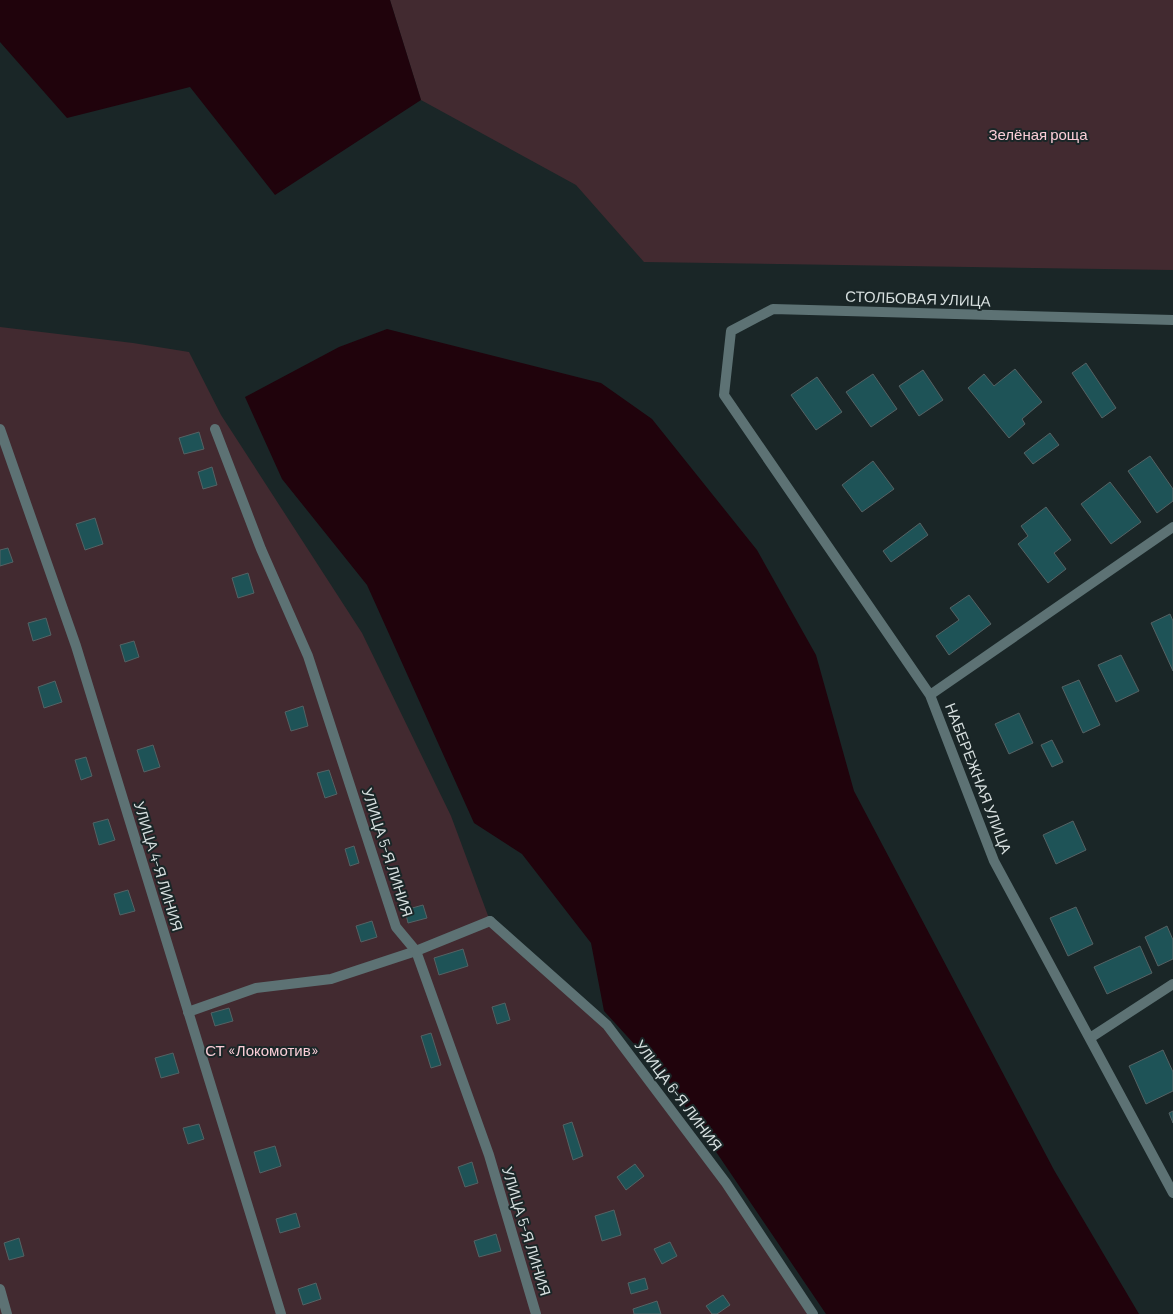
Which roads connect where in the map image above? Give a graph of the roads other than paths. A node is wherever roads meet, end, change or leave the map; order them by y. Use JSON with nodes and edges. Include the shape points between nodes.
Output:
{"nodes":[{"id":1,"x":1173,"y":320,"type":"edge"},
{"id":2,"x":724,"y":395,"type":"joint"},
{"id":3,"x":0,"y":429,"type":"edge"},
{"id":4,"x":215,"y":429,"type":"dead end"},
{"id":5,"x":1173,"y":527,"type":"edge"},
{"id":6,"x":930,"y":695,"type":"junction"},
{"id":7,"x":416,"y":952,"type":"junction"},
{"id":8,"x":1173,"y":984,"type":"edge"},
{"id":9,"x":188,"y":1012,"type":"junction"},
{"id":10,"x":1090,"y":1038,"type":"junction"},
{"id":11,"x":1173,"y":1193,"type":"edge"},
{"id":12,"x":0,"y":1289,"type":"edge"},
{"id":13,"x":7,"y":1314,"type":"edge"},
{"id":14,"x":281,"y":1314,"type":"edge"},
{"id":15,"x":536,"y":1314,"type":"edge"},
{"id":16,"x":813,"y":1314,"type":"edge"}],
"edges":[{"from":1,"to":2,"type":"street","name":"СТОЛБОВАЯ УЛИЦА","via":[[773,309],[731,331]]},
{"from":2,"to":6,"type":"street","name":"НАБЕРЕЖНАЯ УЛИЦА"},
{"from":3,"to":9,"type":"street","name":"УЛИЦА 4-Я ЛИНИЯ","via":[[76,646]]},
{"from":4,"to":7,"type":"street","name":"УЛИЦА 5-Я ЛИНИЯ","via":[[308,656],[396,927]]},
{"from":5,"to":6,"type":"street"},
{"from":6,"to":10,"type":"street","name":"НАБЕРЕЖНАЯ УЛИЦА","via":[[994,861]]},
{"from":7,"to":9,"type":"street","via":[[331,979],[256,988]]},
{"from":7,"to":15,"type":"street","name":"УЛИЦА 5-Я ЛИНИЯ","via":[[489,1155]]},
{"from":7,"to":16,"type":"street","name":"УЛИЦА 6-Я ЛИНИЯ","via":[[490,921],[607,1025],[726,1183]]},
{"from":8,"to":10,"type":"street"},
{"from":9,"to":14,"type":"street","name":"УЛИЦА 4-Я ЛИНИЯ"},
{"from":10,"to":11,"type":"street","name":"НАБЕРЕЖНАЯ УЛИЦА"},
{"from":12,"to":13,"type":"street"}]}
